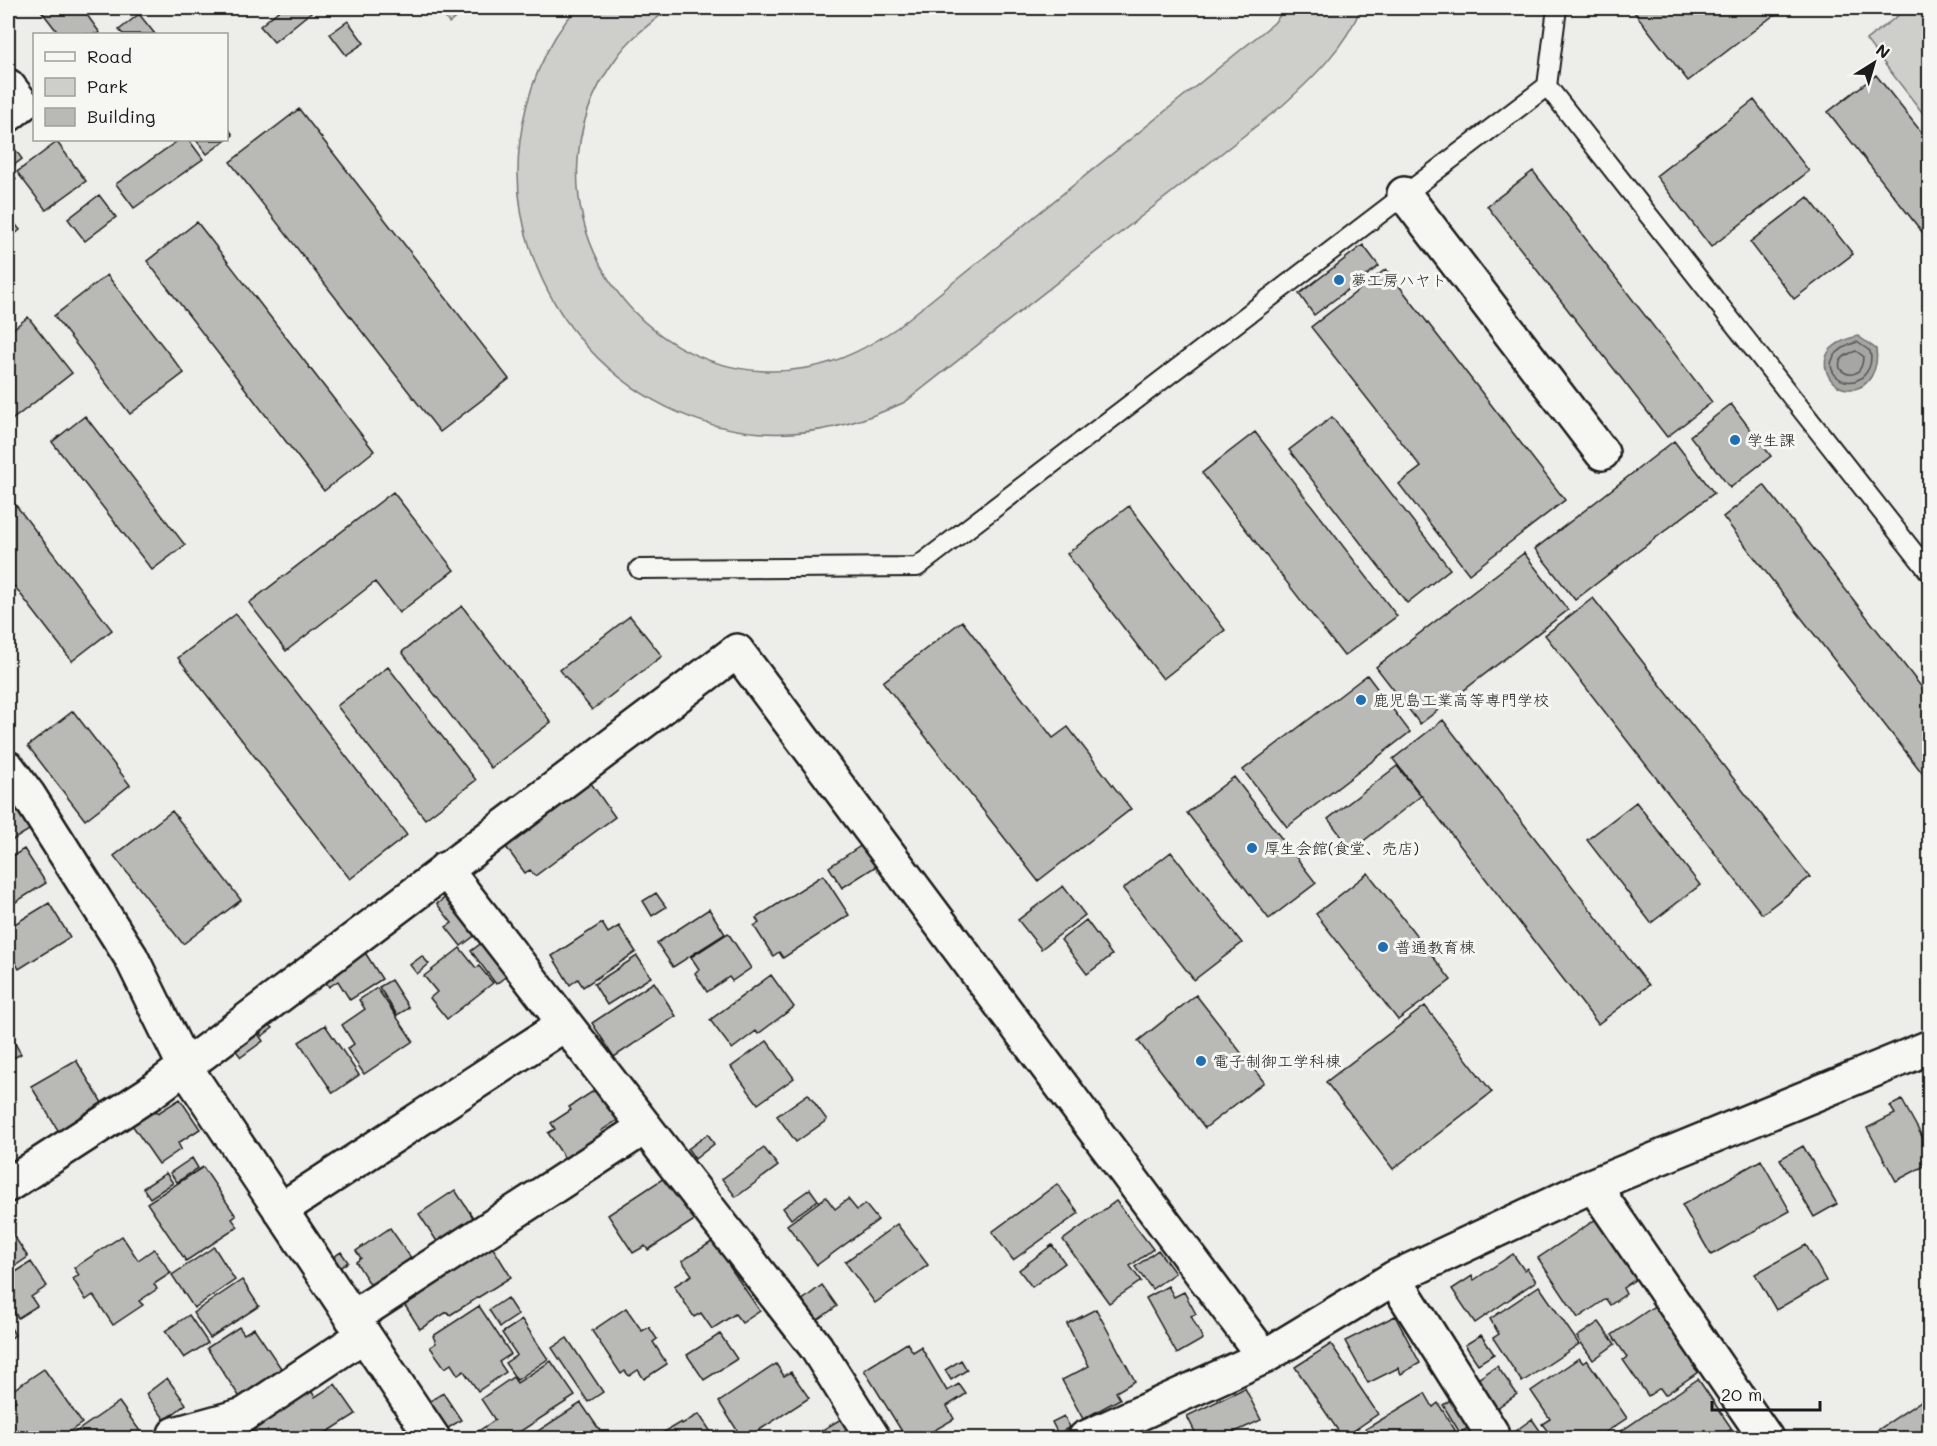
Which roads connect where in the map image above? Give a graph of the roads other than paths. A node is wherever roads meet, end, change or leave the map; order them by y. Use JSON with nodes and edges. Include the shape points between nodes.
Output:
{"nodes":[{"id":1,"x":1557,"y":8,"type":"edge"},
{"id":2,"x":8,"y":86,"type":"edge"},
{"id":3,"x":1547,"y":86,"type":"junction"},
{"id":4,"x":8,"y":115,"type":"edge"},
{"id":5,"x":1404,"y":194,"type":"junction"},
{"id":6,"x":1602,"y":453,"type":"dead end"},
{"id":7,"x":639,"y":569,"type":"dead end"},
{"id":8,"x":1929,"y":573,"type":"edge"},
{"id":9,"x":8,"y":768,"type":"edge"},
{"id":10,"x":445,"y":869,"type":"junction"},
{"id":11,"x":566,"y":1024,"type":"junction"},
{"id":12,"x":1929,"y":1047,"type":"edge"},
{"id":13,"x":185,"y":1067,"type":"junction"},
{"id":14,"x":645,"y":1126,"type":"junction"},
{"id":15,"x":8,"y":1185,"type":"edge"},
{"id":16,"x":1593,"y":1185,"type":"junction"},
{"id":17,"x":280,"y":1210,"type":"junction"},
{"id":18,"x":1394,"y":1278,"type":"junction"},
{"id":19,"x":358,"y":1326,"type":"junction"},
{"id":20,"x":1264,"y":1357,"type":"junction"},
{"id":21,"x":1120,"y":1431,"type":"edge"},
{"id":22,"x":1491,"y":1432,"type":"dead end"},
{"id":23,"x":175,"y":1434,"type":"dead end"},
{"id":24,"x":433,"y":1438,"type":"edge"},
{"id":25,"x":873,"y":1438,"type":"edge"},
{"id":26,"x":1085,"y":1438,"type":"edge"},
{"id":27,"x":1766,"y":1438,"type":"edge"}],
"edges":[{"from":1,"to":3,"type":"lane"},
{"from":2,"to":4,"type":"street","via":[[22,104]]},
{"from":3,"to":5,"type":"lane"},
{"from":3,"to":8,"type":"lane"},
{"from":5,"to":6,"type":"street"},
{"from":5,"to":7,"type":"lane","via":[[917,567]]},
{"from":9,"to":13,"type":"street","via":[[131,957]]},
{"from":10,"to":11,"type":"street"},
{"from":10,"to":13,"type":"street"},
{"from":10,"to":20,"type":"street","via":[[737,651]]},
{"from":11,"to":14,"type":"street"},
{"from":11,"to":17,"type":"street"},
{"from":12,"to":16,"type":"street"},
{"from":13,"to":15,"type":"street"},
{"from":13,"to":17,"type":"street"},
{"from":14,"to":19,"type":"street"},
{"from":14,"to":25,"type":"street","via":[[816,1347]]},
{"from":16,"to":18,"type":"street"},
{"from":16,"to":27,"type":"street"},
{"from":17,"to":19,"type":"street"},
{"from":18,"to":20,"type":"street"},
{"from":18,"to":22,"type":"street"},
{"from":19,"to":23,"type":"street","via":[[244,1415]]},
{"from":19,"to":24,"type":"street"},
{"from":20,"to":21,"type":"street"},
{"from":21,"to":26,"type":"street"}]}
